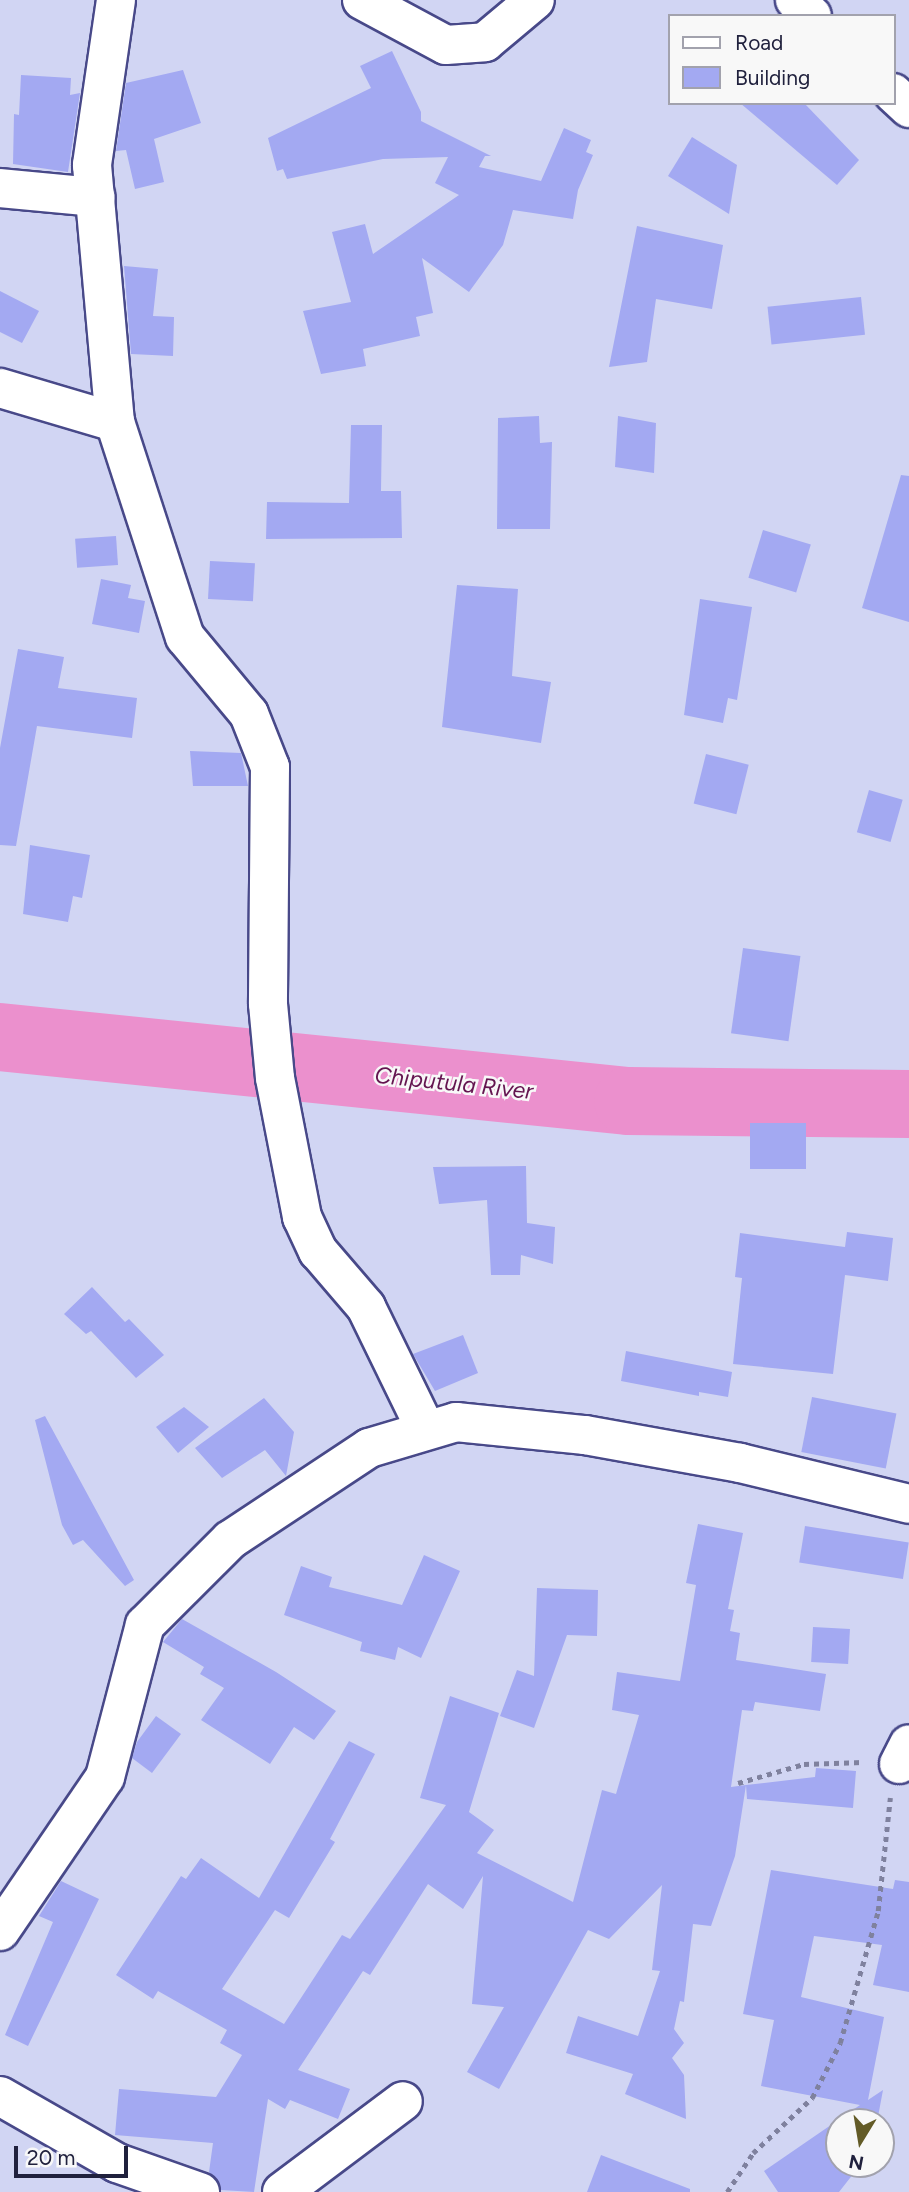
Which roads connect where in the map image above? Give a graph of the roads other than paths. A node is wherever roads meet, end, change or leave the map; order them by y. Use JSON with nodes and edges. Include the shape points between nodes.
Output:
{"nodes":[{"id":1,"x":116,"y":0,"type":"edge"},
{"id":2,"x":362,"y":0,"type":"edge"},
{"id":3,"x":536,"y":0,"type":"edge"},
{"id":4,"x":796,"y":0,"type":"edge"},
{"id":5,"x":810,"y":14,"type":"edge"},
{"id":6,"x":895,"y":95,"type":"edge"},
{"id":7,"x":909,"y":108,"type":"edge"},
{"id":8,"x":0,"y":188,"type":"edge"},
{"id":9,"x":96,"y":197,"type":"junction"},
{"id":10,"x":0,"y":388,"type":"edge"},
{"id":11,"x":115,"y":422,"type":"junction"},
{"id":12,"x":425,"y":1428,"type":"junction"},
{"id":13,"x":909,"y":1504,"type":"edge"},
{"id":14,"x":0,"y":1931,"type":"edge"},
{"id":15,"x":0,"y":2096,"type":"edge"},
{"id":16,"x":403,"y":2101,"type":"dead end"},
{"id":17,"x":200,"y":2192,"type":"edge"},
{"id":18,"x":282,"y":2192,"type":"edge"}],
"edges":[{"from":1,"to":9,"type":"street","via":[[92,165]]},
{"from":2,"to":3,"type":"street","via":[[446,45],[485,43]]},
{"from":4,"to":5,"type":"street"},
{"from":6,"to":7,"type":"street"},
{"from":8,"to":9,"type":"street"},
{"from":9,"to":11,"type":"street"},
{"from":10,"to":11,"type":"street"},
{"from":11,"to":12,"type":"street","via":[[186,637],[249,714],[270,767],[268,1004],[275,1078],[302,1217],[318,1251],[366,1307]]},
{"from":12,"to":13,"type":"street","via":[[456,1422],[585,1435],[740,1463]]},
{"from":12,"to":14,"type":"street","via":[[369,1448],[230,1540],[145,1625],[105,1777]]},
{"from":15,"to":17,"type":"street","via":[[117,2163]]},
{"from":16,"to":18,"type":"street"}]}
